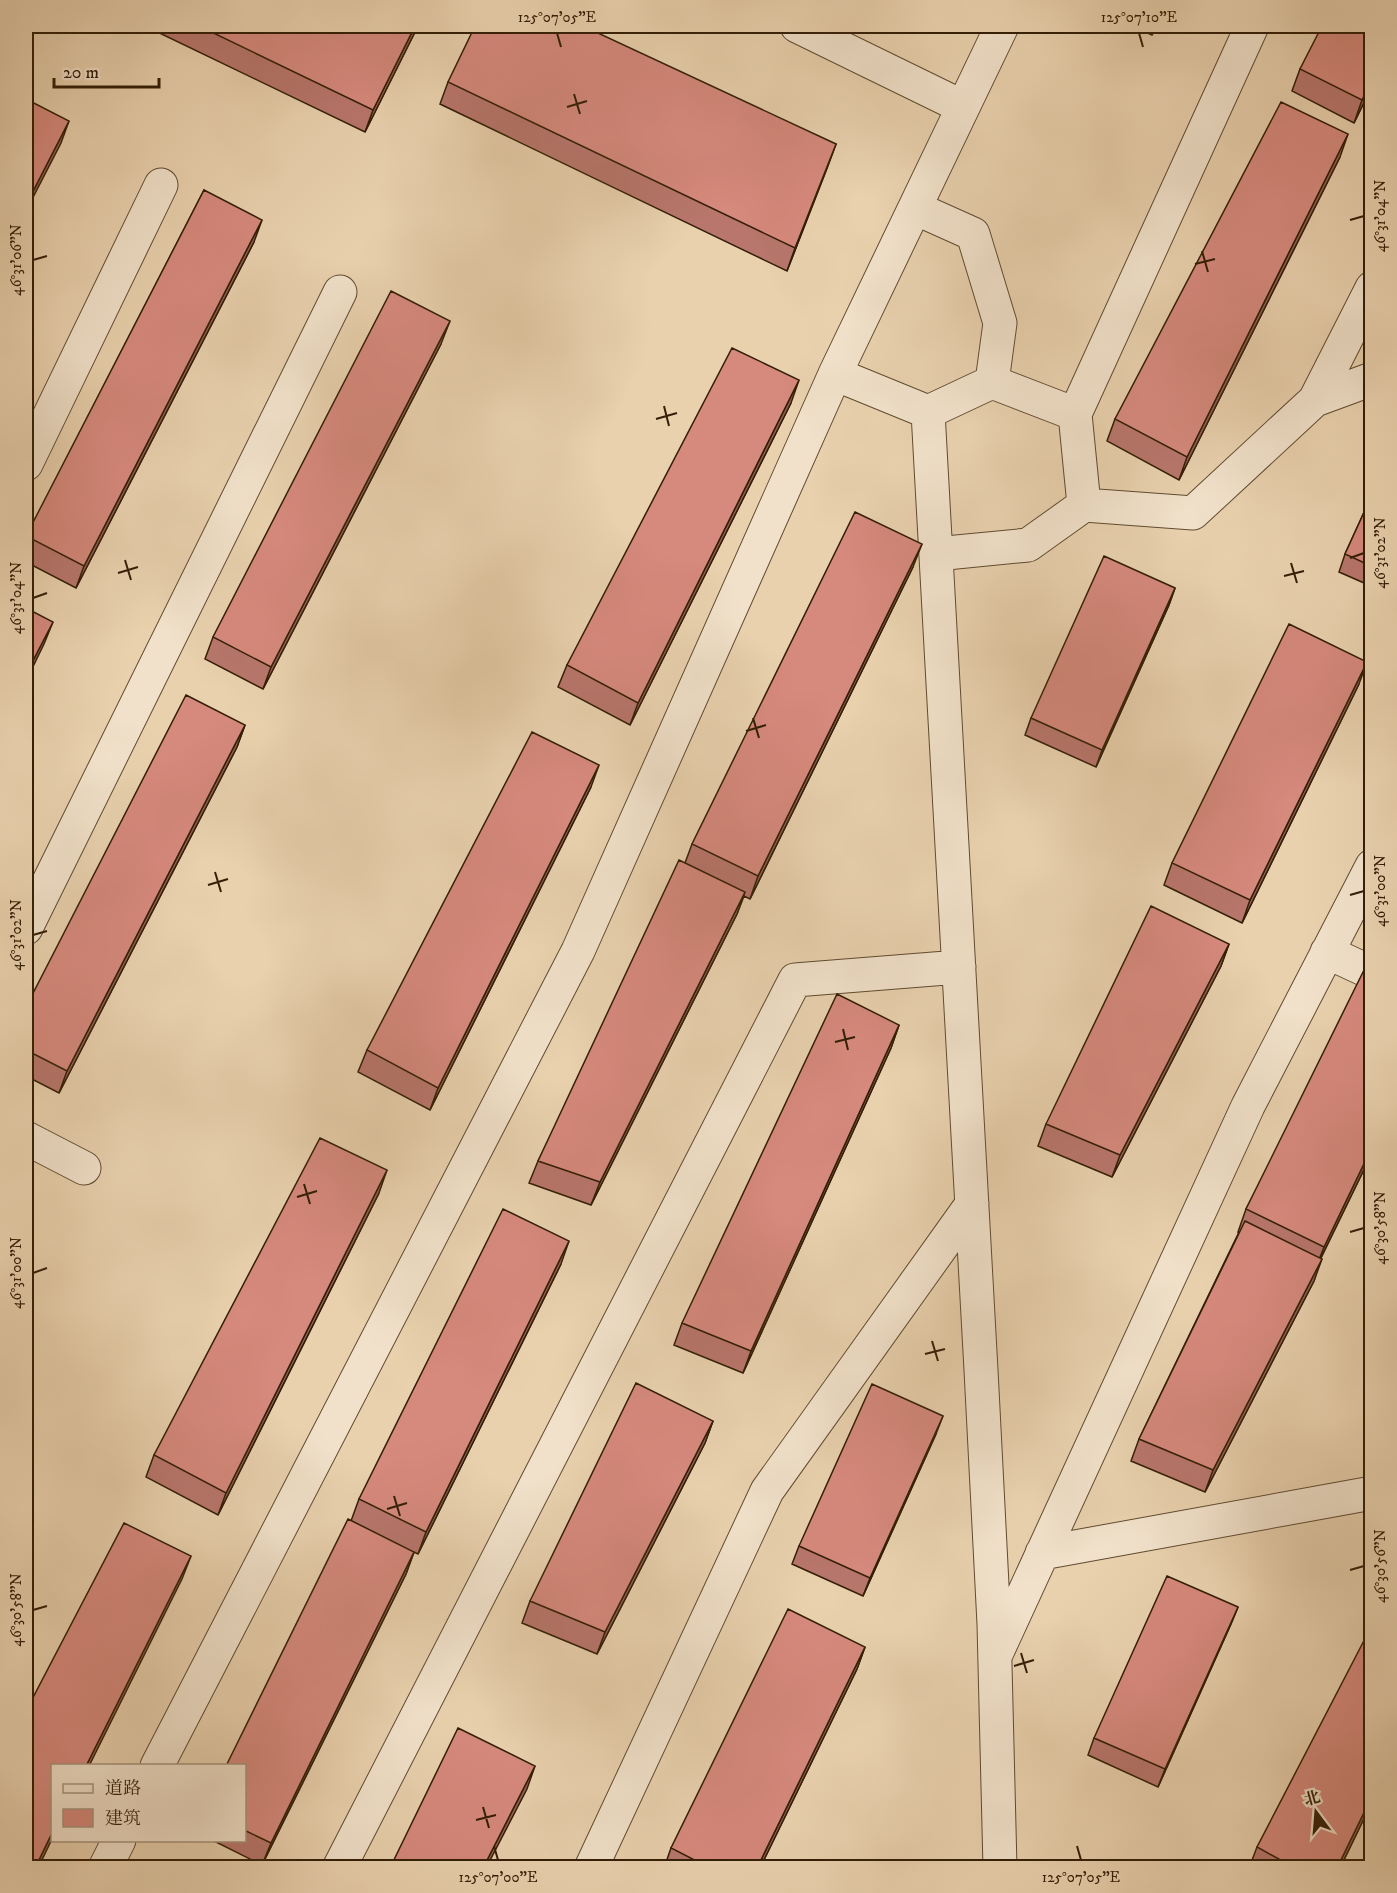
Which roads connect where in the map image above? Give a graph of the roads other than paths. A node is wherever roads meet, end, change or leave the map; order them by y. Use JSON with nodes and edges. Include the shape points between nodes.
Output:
{"nodes":[{"id":1,"x":797,"y":26,"type":"edge"},
{"id":2,"x":1002,"y":26,"type":"edge"},
{"id":3,"x":1252,"y":26,"type":"edge"},
{"id":4,"x":963,"y":107,"type":"junction"},
{"id":5,"x":161,"y":185,"type":"dead end"},
{"id":6,"x":915,"y":208,"type":"junction"},
{"id":7,"x":1371,"y":288,"type":"edge"},
{"id":8,"x":340,"y":292,"type":"dead end"},
{"id":9,"x":836,"y":374,"type":"junction"},
{"id":10,"x":1371,"y":379,"type":"edge"},
{"id":11,"x":993,"y":382,"type":"junction"},
{"id":12,"x":1315,"y":400,"type":"junction"},
{"id":13,"x":928,"y":412,"type":"junction"},
{"id":14,"x":1075,"y":414,"type":"junction"},
{"id":15,"x":26,"y":464,"type":"edge"},
{"id":16,"x":1084,"y":505,"type":"junction"},
{"id":17,"x":936,"y":554,"type":"junction"},
{"id":18,"x":1371,"y":866,"type":"edge"},
{"id":19,"x":26,"y":928,"type":"edge"},
{"id":20,"x":1327,"y":952,"type":"junction"},
{"id":21,"x":959,"y":967,"type":"junction"},
{"id":22,"x":1371,"y":973,"type":"edge"},
{"id":23,"x":26,"y":1138,"type":"edge"},
{"id":24,"x":84,"y":1168,"type":"dead end"},
{"id":25,"x":972,"y":1204,"type":"junction"},
{"id":26,"x":1371,"y":1493,"type":"edge"},
{"id":27,"x":1042,"y":1553,"type":"junction"},
{"id":28,"x":994,"y":1658,"type":"junction"},
{"id":29,"x":158,"y":1764,"type":"edge"},
{"id":30,"x":118,"y":1842,"type":"edge"},
{"id":31,"x":105,"y":1868,"type":"edge"},
{"id":32,"x":339,"y":1868,"type":"edge"},
{"id":33,"x":591,"y":1868,"type":"edge"},
{"id":34,"x":1000,"y":1868,"type":"edge"}],
"edges":[{"from":1,"to":4,"type":"street"},
{"from":2,"to":4,"type":"street"},
{"from":3,"to":14,"type":"street"},
{"from":4,"to":6,"type":"street"},
{"from":5,"to":15,"type":"street"},
{"from":6,"to":9,"type":"street"},
{"from":6,"to":11,"type":"street","via":[[973,234],[1000,323]]},
{"from":7,"to":12,"type":"street"},
{"from":8,"to":19,"type":"street"},
{"from":9,"to":13,"type":"street"},
{"from":9,"to":29,"type":"street","via":[[578,951]]},
{"from":10,"to":12,"type":"street"},
{"from":11,"to":13,"type":"street"},
{"from":11,"to":14,"type":"street"},
{"from":12,"to":16,"type":"street","via":[[1193,513]]},
{"from":13,"to":17,"type":"street"},
{"from":14,"to":16,"type":"street"},
{"from":16,"to":17,"type":"street","via":[[1028,545]]},
{"from":17,"to":21,"type":"street"},
{"from":18,"to":20,"type":"street"},
{"from":20,"to":22,"type":"street"},
{"from":20,"to":27,"type":"street","via":[[1248,1106]]},
{"from":21,"to":25,"type":"street"},
{"from":21,"to":32,"type":"street","via":[[795,980]]},
{"from":23,"to":24,"type":"street"},
{"from":25,"to":28,"type":"street"},
{"from":25,"to":33,"type":"street","via":[[767,1491]]},
{"from":26,"to":27,"type":"street"},
{"from":27,"to":28,"type":"street"},
{"from":28,"to":34,"type":"street"},
{"from":30,"to":31,"type":"street"}]}
